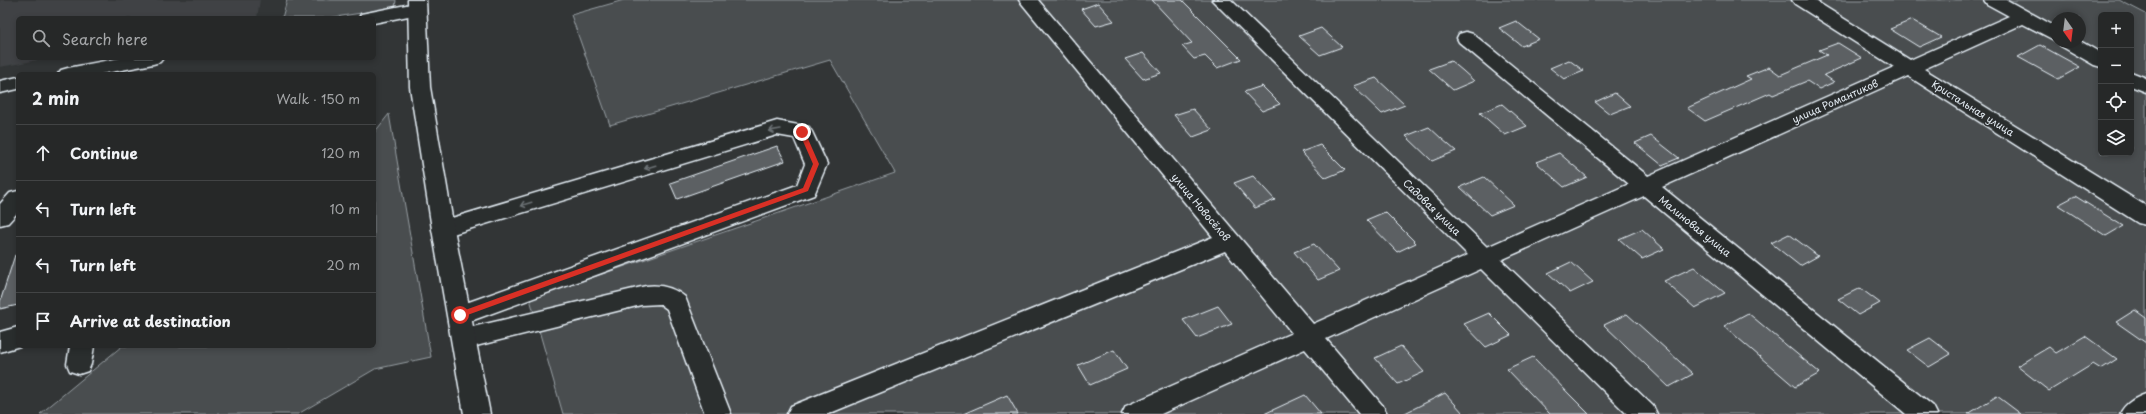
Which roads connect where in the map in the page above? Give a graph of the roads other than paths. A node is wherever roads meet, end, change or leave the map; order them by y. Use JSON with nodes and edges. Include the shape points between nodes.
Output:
{"nodes":[{"id":1,"x":1028,"y":0,"type":"edge"},
{"id":2,"x":1221,"y":0,"type":"edge"},
{"id":3,"x":1801,"y":0,"type":"edge"},
{"id":4,"x":1993,"y":0,"type":"edge"},
{"id":5,"x":416,"y":4,"type":"edge"},
{"id":6,"x":375,"y":16,"type":"edge"},
{"id":7,"x":2023,"y":17,"type":"junction"},
{"id":8,"x":2050,"y":33,"type":"edge"},
{"id":9,"x":1466,"y":38,"type":"dead end"},
{"id":10,"x":2078,"y":48,"type":"edge"},
{"id":11,"x":2098,"y":59,"type":"edge"},
{"id":12,"x":150,"y":64,"type":"edge"},
{"id":13,"x":1909,"y":68,"type":"junction"},
{"id":14,"x":84,"y":72,"type":"edge"},
{"id":15,"x":2134,"y":80,"type":"edge"},
{"id":16,"x":16,"y":83,"type":"edge"},
{"id":17,"x":2146,"y":86,"type":"edge"},
{"id":18,"x":0,"y":87,"type":"edge"},
{"id":19,"x":1646,"y":186,"type":"junction"},
{"id":20,"x":16,"y":201,"type":"edge"},
{"id":21,"x":0,"y":217,"type":"edge"},
{"id":22,"x":2146,"y":217,"type":"edge"},
{"id":23,"x":443,"y":229,"type":"junction"},
{"id":24,"x":1229,"y":240,"type":"junction"},
{"id":25,"x":1484,"y":258,"type":"junction"},
{"id":26,"x":460,"y":315,"type":"junction"},
{"id":27,"x":1309,"y":336,"type":"junction"},
{"id":28,"x":16,"y":338,"type":"edge"},
{"id":29,"x":464,"y":338,"type":"junction"},
{"id":30,"x":0,"y":342,"type":"edge"},
{"id":31,"x":2146,"y":405,"type":"edge"},
{"id":32,"x":477,"y":414,"type":"edge"},
{"id":33,"x":718,"y":414,"type":"edge"},
{"id":34,"x":800,"y":414,"type":"edge"},
{"id":35,"x":1135,"y":414,"type":"edge"},
{"id":36,"x":1374,"y":414,"type":"edge"},
{"id":37,"x":1644,"y":414,"type":"edge"},
{"id":38,"x":1924,"y":414,"type":"edge"},
{"id":39,"x":2133,"y":414,"type":"edge"}],
"edges":[{"from":1,"to":24,"type":"street","name":"улица Новосёлов"},
{"from":2,"to":25,"type":"street","name":"Садовая улица"},
{"from":3,"to":13,"type":"street","name":"Кристальная улица"},
{"from":4,"to":7,"type":"street"},
{"from":5,"to":6,"type":"street"},
{"from":5,"to":23,"type":"street","via":[[420,87]]},
{"from":7,"to":8,"type":"street"},
{"from":7,"to":13,"type":"street","name":"улица Романтиков"},
{"from":9,"to":19,"type":"street","name":"Малиновая улица"},
{"from":10,"to":11,"type":"street"},
{"from":12,"to":14,"type":"street"},
{"from":13,"to":19,"type":"street","name":"улица Романтиков"},
{"from":13,"to":22,"type":"street","name":"Кристальная улица"},
{"from":15,"to":17,"type":"street"},
{"from":16,"to":18,"type":"street"},
{"from":19,"to":25,"type":"street","name":"улица Романтиков"},
{"from":19,"to":38,"type":"street","name":"Малиновая улица"},
{"from":20,"to":21,"type":"street"},
{"from":23,"to":26,"type":"street"},
{"from":26,"to":23,"type":"street","one_way":true,"via":[[806,190],[816,164],[802,132],[777,128]]},
{"from":24,"to":27,"type":"street","name":"улица Новосёлов"},
{"from":24,"to":34,"type":"street"},
{"from":25,"to":27,"type":"street","name":"улица Романтиков"},
{"from":25,"to":37,"type":"street","name":"Садовая улица"},
{"from":26,"to":29,"type":"street"},
{"from":27,"to":35,"type":"street","name":"улица Романтиков"},
{"from":27,"to":36,"type":"street","name":"улица Новосёлов"},
{"from":28,"to":30,"type":"street"},
{"from":29,"to":32,"type":"street"},
{"from":29,"to":33,"type":"street","via":[[641,296],[662,295],[671,298],[676,304]]},
{"from":31,"to":39,"type":"street"}]}
